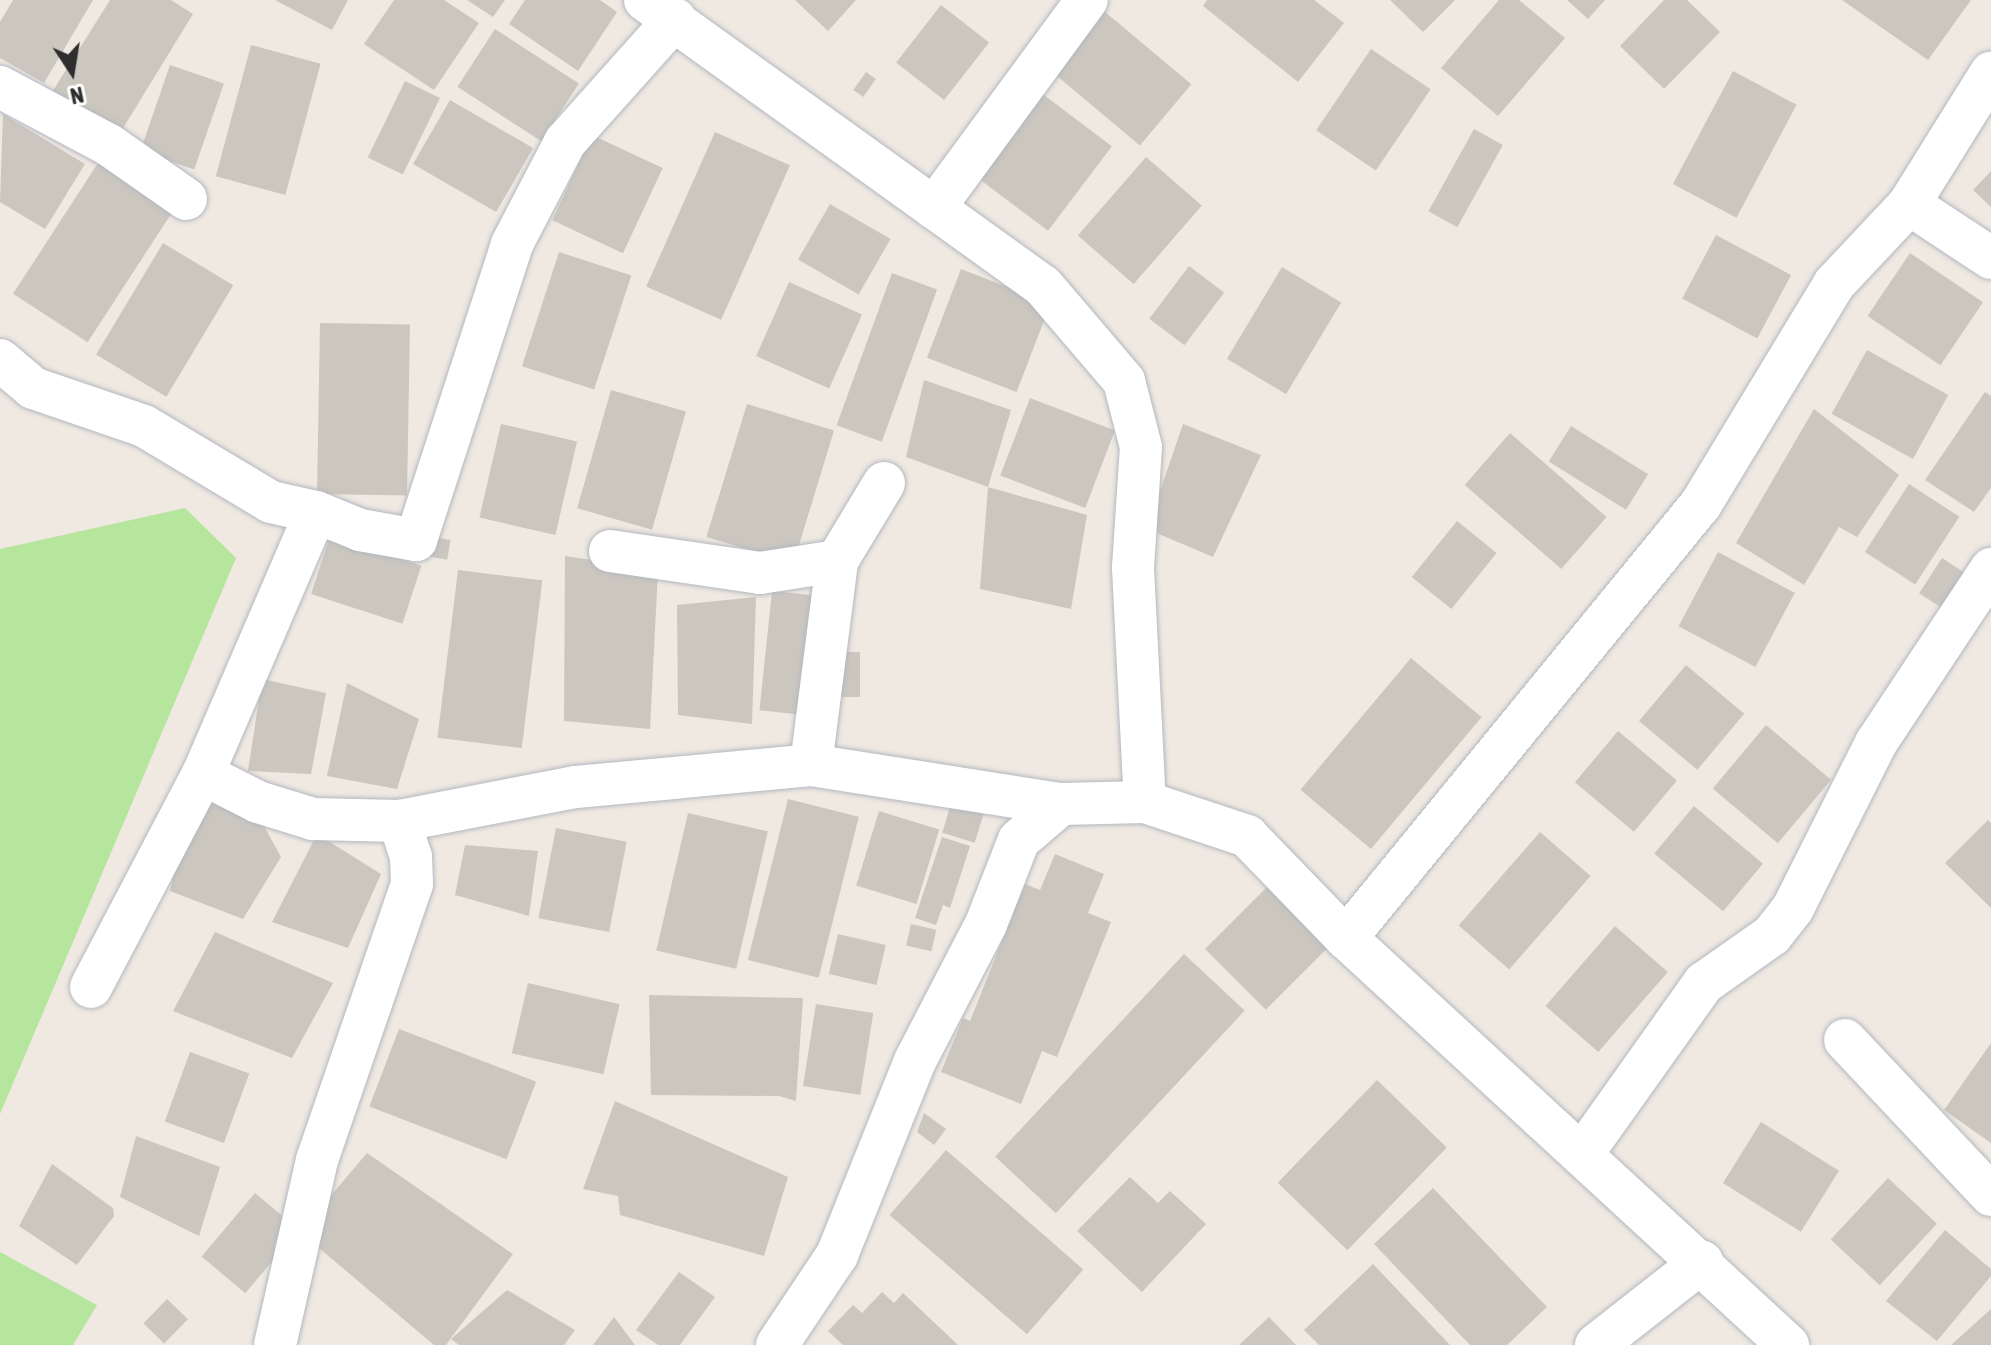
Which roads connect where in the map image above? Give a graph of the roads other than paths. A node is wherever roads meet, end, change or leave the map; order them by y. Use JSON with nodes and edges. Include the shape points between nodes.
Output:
{"nodes":[{"id":1,"x":1087,"y":0,"type":"edge"},
{"id":2,"x":657,"y":6,"type":"edge"},
{"id":3,"x":1991,"y":73,"type":"edge"},
{"id":4,"x":0,"y":87,"type":"edge"},
{"id":5,"x":186,"y":199,"type":"dead end"},
{"id":6,"x":1909,"y":204,"type":"junction"},
{"id":7,"x":934,"y":208,"type":"junction"},
{"id":8,"x":1991,"y":258,"type":"edge"},
{"id":9,"x":0,"y":360,"type":"edge"},
{"id":10,"x":884,"y":483,"type":"dead end"},
{"id":11,"x":316,"y":512,"type":"junction"},
{"id":12,"x":610,"y":551,"type":"dead end"},
{"id":13,"x":837,"y":561,"type":"junction"},
{"id":14,"x":1991,"y":569,"type":"edge"},
{"id":15,"x":811,"y":765,"type":"junction"},
{"id":16,"x":203,"y":774,"type":"junction"},
{"id":17,"x":1145,"y":802,"type":"junction"},
{"id":18,"x":1061,"y":804,"type":"junction"},
{"id":19,"x":399,"y":821,"type":"junction"},
{"id":20,"x":1346,"y":938,"type":"junction"},
{"id":21,"x":91,"y":987,"type":"dead end"},
{"id":22,"x":1845,"y":1040,"type":"dead end"},
{"id":23,"x":1583,"y":1153,"type":"junction"},
{"id":24,"x":1991,"y":1195,"type":"edge"},
{"id":25,"x":1702,"y":1262,"type":"junction"},
{"id":26,"x":275,"y":1345,"type":"edge"},
{"id":27,"x":777,"y":1345,"type":"edge"},
{"id":28,"x":1596,"y":1345,"type":"edge"},
{"id":29,"x":1788,"y":1345,"type":"edge"}],
"edges":[{"from":1,"to":7,"type":"street"},
{"from":2,"to":7,"type":"street"},
{"from":2,"to":11,"type":"street","via":[[565,142],[512,244],[416,540],[360,530]]},
{"from":3,"to":6,"type":"street"},
{"from":4,"to":5,"type":"street","via":[[109,145]]},
{"from":6,"to":8,"type":"street"},
{"from":6,"to":20,"type":"street","via":[[1834,284],[1701,504]]},
{"from":7,"to":17,"type":"street","via":[[1043,286],[1124,381],[1141,447],[1133,568]]},
{"from":9,"to":11,"type":"street","via":[[33,388],[144,426],[271,502]]},
{"from":10,"to":13,"type":"street"},
{"from":11,"to":16,"type":"street"},
{"from":12,"to":13,"type":"street","via":[[760,573]]},
{"from":13,"to":15,"type":"street"},
{"from":14,"to":23,"type":"street","via":[[1876,743],[1793,908],[1772,935],[1704,983]]},
{"from":15,"to":18,"type":"street"},
{"from":15,"to":19,"type":"street","via":[[576,787]]},
{"from":16,"to":19,"type":"street","via":[[258,802],[313,819]]},
{"from":16,"to":21,"type":"street"},
{"from":17,"to":18,"type":"street"},
{"from":17,"to":20,"type":"street","via":[[1247,836]]},
{"from":18,"to":27,"type":"street","via":[[1019,840],[986,924],[915,1061],[837,1255]]},
{"from":19,"to":26,"type":"street","via":[[411,857],[412,884],[317,1160]]},
{"from":20,"to":23,"type":"street"},
{"from":22,"to":24,"type":"street"},
{"from":23,"to":25,"type":"street"},
{"from":25,"to":28,"type":"street"},
{"from":25,"to":29,"type":"street"}]}
